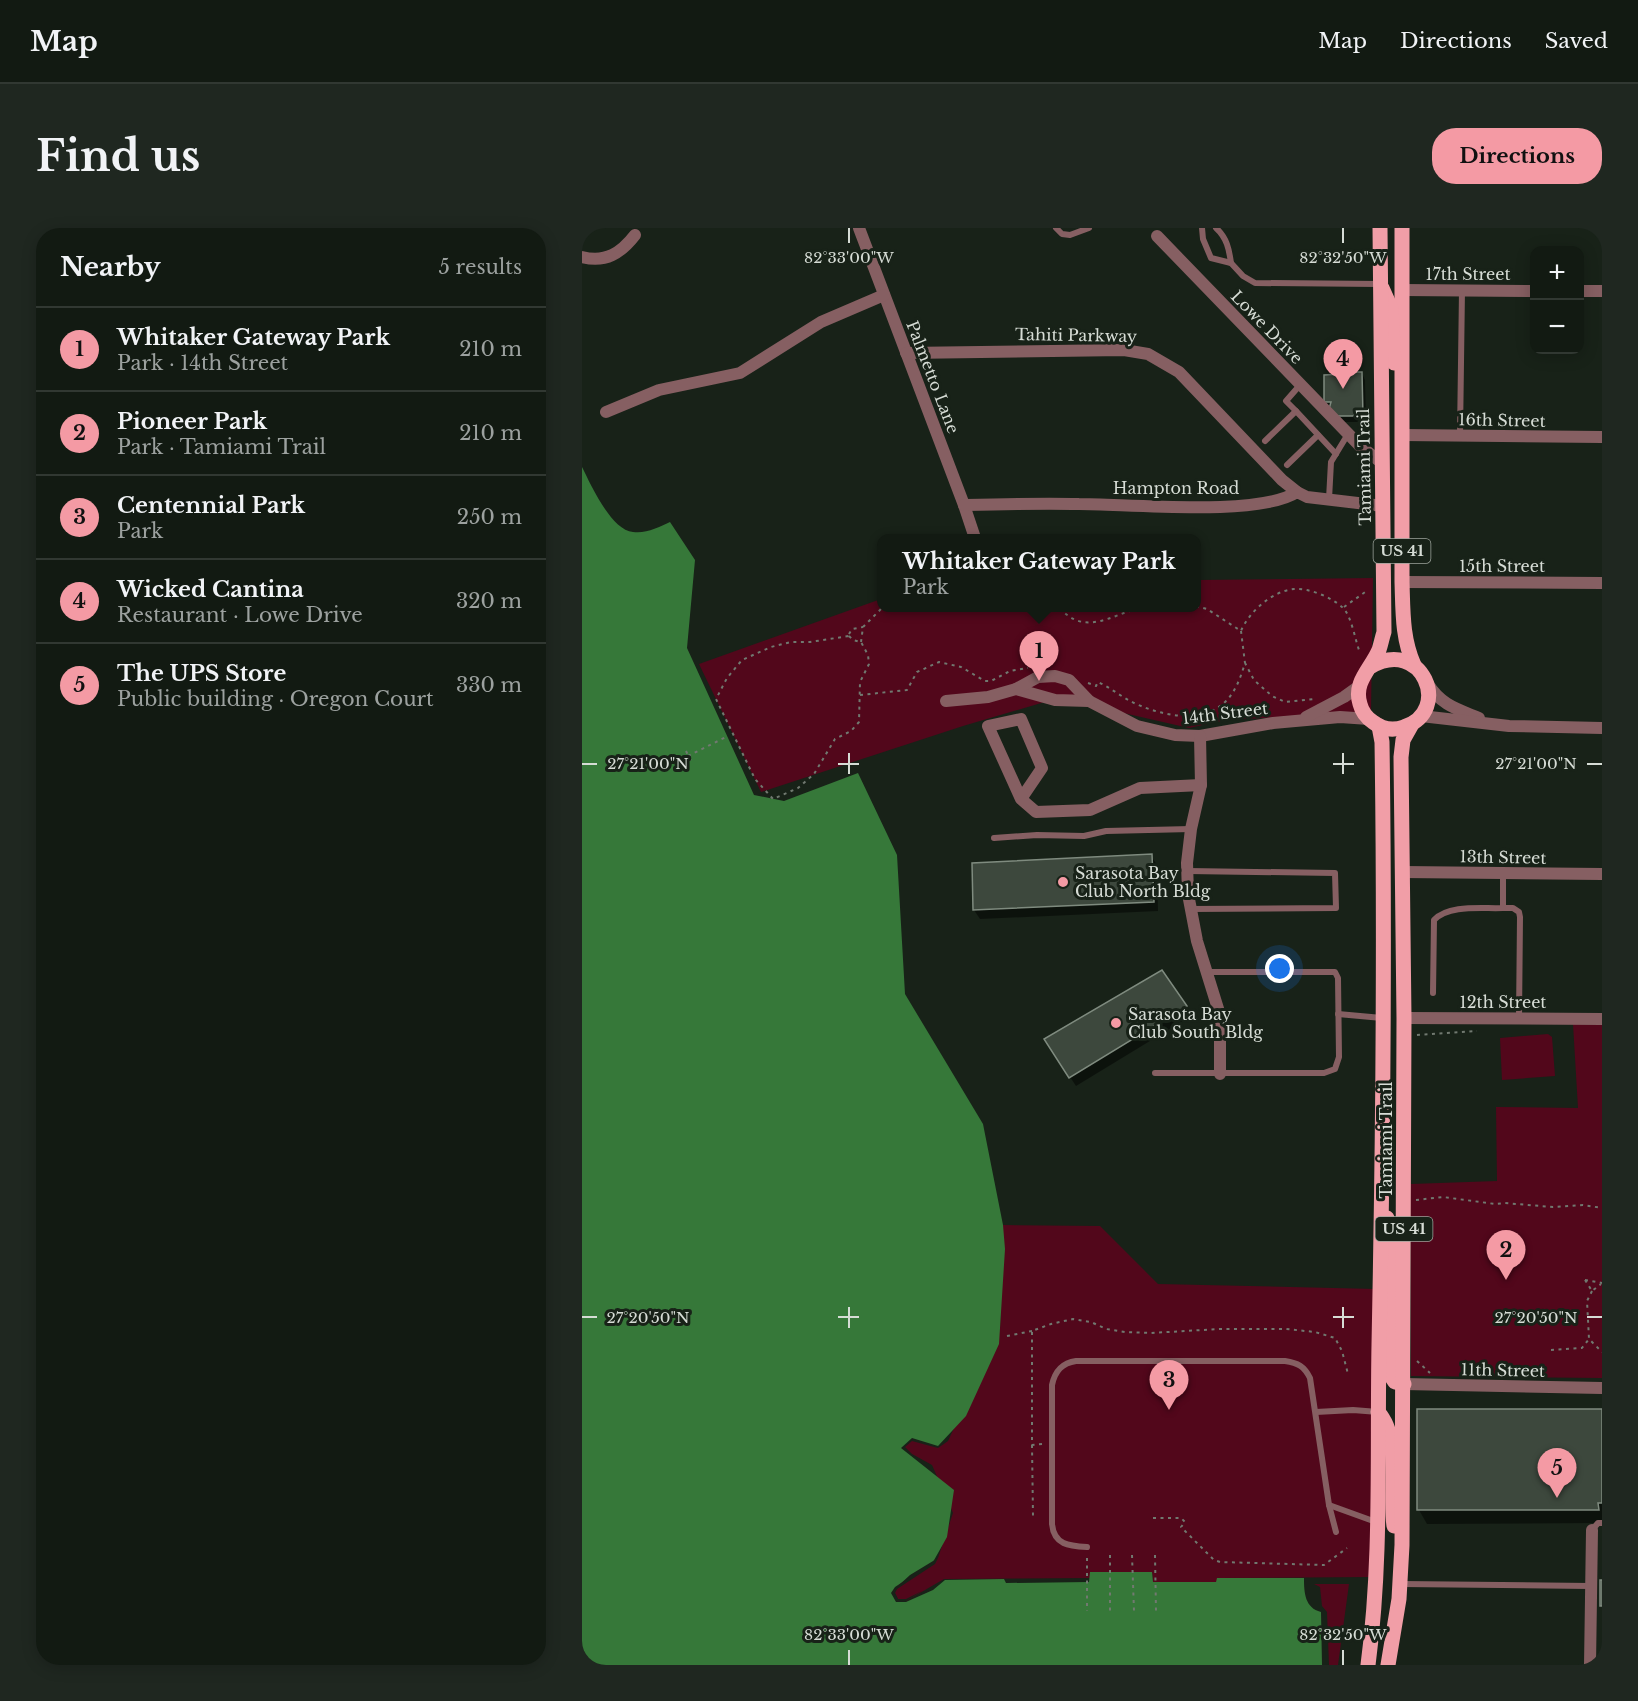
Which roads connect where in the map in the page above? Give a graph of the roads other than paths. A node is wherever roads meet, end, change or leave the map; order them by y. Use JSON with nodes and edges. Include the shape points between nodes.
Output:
{"nodes":[{"id":1,"x":859,"y":228,"type":"edge"},
{"id":2,"x":1056,"y":228,"type":"edge"},
{"id":3,"x":1089,"y":228,"type":"edge"},
{"id":4,"x":1202,"y":228,"type":"edge"},
{"id":5,"x":1216,"y":228,"type":"edge"},
{"id":6,"x":1380,"y":228,"type":"edge"},
{"id":7,"x":1401,"y":232,"type":"edge"},
{"id":8,"x":635,"y":234,"type":"dead end"},
{"id":9,"x":1157,"y":236,"type":"dead end"},
{"id":10,"x":582,"y":257,"type":"edge"},
{"id":11,"x":1230,"y":263,"type":"junction"},
{"id":12,"x":1380,"y":284,"type":"junction"},
{"id":13,"x":1402,"y":290,"type":"junction"},
{"id":14,"x":1462,"y":290,"type":"junction"},
{"id":15,"x":1530,"y":291,"type":"edge"},
{"id":16,"x":1584,"y":291,"type":"edge"},
{"id":17,"x":1602,"y":291,"type":"edge"},
{"id":18,"x":884,"y":296,"type":"junction"},
{"id":19,"x":906,"y":353,"type":"junction"},
{"id":20,"x":1300,"y":385,"type":"junction"},
{"id":21,"x":1296,"y":411,"type":"junction"},
{"id":22,"x":606,"y":412,"type":"dead end"},
{"id":23,"x":1402,"y":414,"type":"junction"},
{"id":24,"x":1348,"y":434,"type":"junction"},
{"id":25,"x":1318,"y":435,"type":"junction"},
{"id":26,"x":1402,"y":435,"type":"junction"},
{"id":27,"x":1460,"y":436,"type":"junction"},
{"id":28,"x":1602,"y":437,"type":"edge"},
{"id":29,"x":1265,"y":441,"type":"dead end"},
{"id":30,"x":1336,"y":454,"type":"junction"},
{"id":31,"x":1382,"y":463,"type":"junction"},
{"id":32,"x":1287,"y":465,"type":"dead end"},
{"id":33,"x":1297,"y":492,"type":"junction"},
{"id":34,"x":1329,"y":500,"type":"junction"},
{"id":35,"x":964,"y":504,"type":"junction"},
{"id":36,"x":1383,"y":506,"type":"junction"},
{"id":37,"x":974,"y":534,"type":"edge"},
{"id":38,"x":1402,"y":582,"type":"junction"},
{"id":39,"x":1602,"y":583,"type":"edge"},
{"id":40,"x":1414,"y":665,"type":"junction"},
{"id":41,"x":1370,"y":667,"type":"junction"},
{"id":42,"x":1427,"y":683,"type":"junction"},
{"id":43,"x":1358,"y":687,"type":"junction"},
{"id":44,"x":1016,"y":689,"type":"junction"},
{"id":45,"x":946,"y":701,"type":"dead end"},
{"id":46,"x":1089,"y":701,"type":"junction"},
{"id":47,"x":1299,"y":720,"type":"junction"},
{"id":48,"x":1417,"y":720,"type":"junction"},
{"id":49,"x":1374,"y":723,"type":"junction"},
{"id":50,"x":1494,"y":724,"type":"junction"},
{"id":51,"x":1602,"y":728,"type":"edge"},
{"id":52,"x":1200,"y":736,"type":"junction"},
{"id":53,"x":1201,"y":785,"type":"junction"},
{"id":54,"x":1021,"y":799,"type":"junction"},
{"id":55,"x":1191,"y":829,"type":"junction"},
{"id":56,"x":994,"y":838,"type":"dead end"},
{"id":57,"x":1187,"y":871,"type":"junction"},
{"id":58,"x":1403,"y":872,"type":"junction"},
{"id":59,"x":1503,"y":873,"type":"junction"},
{"id":60,"x":1602,"y":874,"type":"edge"},
{"id":61,"x":1503,"y":908,"type":"junction"},
{"id":62,"x":1191,"y":909,"type":"junction"},
{"id":63,"x":1207,"y":972,"type":"junction"},
{"id":64,"x":1433,"y":993,"type":"dead end"},
{"id":65,"x":1338,"y":1014,"type":"junction"},
{"id":66,"x":1383,"y":1018,"type":"junction"},
{"id":67,"x":1404,"y":1018,"type":"junction"},
{"id":68,"x":1520,"y":1019,"type":"junction"},
{"id":69,"x":1602,"y":1019,"type":"edge"},
{"id":70,"x":1155,"y":1073,"type":"dead end"},
{"id":71,"x":1220,"y":1074,"type":"junction"},
{"id":72,"x":1382,"y":1201,"type":"junction"},
{"id":73,"x":1404,"y":1384,"type":"junction"},
{"id":74,"x":1602,"y":1388,"type":"edge"},
{"id":75,"x":1378,"y":1412,"type":"junction"},
{"id":76,"x":1316,"y":1413,"type":"junction"},
{"id":77,"x":1329,"y":1505,"type":"junction"},
{"id":78,"x":1378,"y":1523,"type":"junction"},
{"id":79,"x":1597,"y":1526,"type":"edge"},
{"id":80,"x":1336,"y":1532,"type":"dead end"},
{"id":81,"x":1087,"y":1547,"type":"dead end"},
{"id":82,"x":1596,"y":1562,"type":"edge"},
{"id":83,"x":1402,"y":1564,"type":"junction"},
{"id":84,"x":1400,"y":1584,"type":"junction"},
{"id":85,"x":1590,"y":1586,"type":"junction"},
{"id":86,"x":1368,"y":1665,"type":"edge"},
{"id":87,"x":1388,"y":1665,"type":"edge"},
{"id":88,"x":1590,"y":1665,"type":"edge"}],
"edges":[{"from":1,"to":18,"type":"street","name":"Palmetto Lane"},
{"from":2,"to":3,"type":"lane","via":[[1070,235]]},
{"from":4,"to":11,"type":"lane","via":[[1211,258]]},
{"from":5,"to":11,"type":"lane","via":[[1224,234]]},
{"from":6,"to":12,"type":"main road","name":"Tamiami Trail","number":"US 41"},
{"from":7,"to":13,"type":"main road","number":"US 41"},
{"from":8,"to":10,"type":"street","via":[[617,253],[606,258]]},
{"from":9,"to":20,"type":"street","name":"Lowe Drive"},
{"from":11,"to":12,"type":"lane","via":[[1255,283]]},
{"from":12,"to":23,"type":"main road","via":[[1391,308],[1392,352]]},
{"from":12,"to":31,"type":"main road","name":"Tamiami Trail","number":"US 41"},
{"from":13,"to":14,"type":"street","name":"17th Street"},
{"from":13,"to":23,"type":"main road","number":"US 41"},
{"from":14,"to":15,"type":"street","name":"17th Street"},
{"from":14,"to":27,"type":"lane"},
{"from":16,"to":17,"type":"street"},
{"from":18,"to":19,"type":"street","name":"Palmetto Lane"},
{"from":18,"to":22,"type":"street","via":[[821,322],[740,373],[659,390]]},
{"from":19,"to":33,"type":"street","name":"Tahiti Parkway","via":[[1124,350],[1149,354],[1179,372]]},
{"from":19,"to":35,"type":"street","name":"Palmetto Lane"},
{"from":20,"to":21,"type":"lane","via":[[1286,401]]},
{"from":20,"to":24,"type":"street","name":"Lowe Drive"},
{"from":21,"to":25,"type":"lane"},
{"from":21,"to":29,"type":"lane"},
{"from":23,"to":26,"type":"main road","number":"US 41"},
{"from":24,"to":30,"type":"lane"},
{"from":24,"to":31,"type":"street","name":"Lowe Drive"},
{"from":25,"to":30,"type":"lane"},
{"from":25,"to":32,"type":"lane"},
{"from":26,"to":27,"type":"street","name":"16th Street"},
{"from":26,"to":38,"type":"main road","number":"US 41"},
{"from":27,"to":28,"type":"street","name":"16th Street"},
{"from":30,"to":34,"type":"lane","via":[[1331,462]]},
{"from":31,"to":36,"type":"main road","name":"Tamiami Trail","number":"US 41"},
{"from":33,"to":34,"type":"street"},
{"from":33,"to":35,"type":"street","name":"Hampton Road","via":[[1266,503],[1219,506]]},
{"from":34,"to":36,"type":"street"},
{"from":35,"to":37,"type":"street","name":"Palmetto Lane"},
{"from":36,"to":38,"type":"main road","via":[[1395,521],[1395,570]]},
{"from":36,"to":41,"type":"main road","name":"Tamiami Trail","number":"US 41","via":[[1384,632]]},
{"from":38,"to":39,"type":"street","name":"15th Street"},
{"from":38,"to":40,"type":"main road","number":"US 41","via":[[1404,632]]},
{"from":40,"to":41,"type":"main road","via":[[1392,658]]},
{"from":40,"to":42,"type":"main road","number":"US 41"},
{"from":41,"to":43,"type":"main road","name":"Tamiami Trail","number":"US 41"},
{"from":42,"to":48,"type":"main road","name":"Tamiami Trail","number":"US 41","via":[[1427,706]]},
{"from":42,"to":50,"type":"street","via":[[1436,696],[1452,707]]},
{"from":43,"to":47,"type":"street","name":"14th Street"},
{"from":43,"to":49,"type":"main road","name":"Tamiami Trail","number":"US 41","via":[[1362,710]]},
{"from":44,"to":45,"type":"street","name":"14th Street","via":[[979,699]]},
{"from":44,"to":46,"type":"street","name":"14th Street","via":[[1055,700]]},
{"from":44,"to":46,"type":"street","name":"14th Street","via":[[1038,677],[1058,677],[1073,683]]},
{"from":46,"to":52,"type":"street","name":"14th Street","via":[[1147,730]]},
{"from":47,"to":49,"type":"street","name":"14th Street","via":[[1340,717]]},
{"from":47,"to":52,"type":"street","name":"14th Street"},
{"from":48,"to":49,"type":"main road","via":[[1390,729]]},
{"from":48,"to":50,"type":"street"},
{"from":48,"to":58,"type":"main road","name":"Tamiami Trail","number":"US 41","via":[[1403,740],[1401,757]]},
{"from":49,"to":66,"type":"main road","name":"Tamiami Trail","number":"US 41","via":[[1382,742]]},
{"from":50,"to":51,"type":"street"},
{"from":52,"to":53,"type":"street"},
{"from":53,"to":54,"type":"street","via":[[1140,788],[1090,810],[1036,812]]},
{"from":53,"to":55,"type":"street"},
{"from":54,"to":54,"type":"street","via":[[988,726],[1022,719],[1042,768]]},
{"from":55,"to":56,"type":"lane"},
{"from":55,"to":57,"type":"street"},
{"from":57,"to":62,"type":"street"},
{"from":57,"to":62,"type":"lane","via":[[1335,873],[1336,908]]},
{"from":58,"to":59,"type":"street","name":"13th Street"},
{"from":58,"to":67,"type":"main road","name":"Tamiami Trail","number":"US 41"},
{"from":59,"to":60,"type":"street","name":"13th Street"},
{"from":59,"to":61,"type":"lane"},
{"from":61,"to":64,"type":"lane","via":[[1455,910],[1434,920]]},
{"from":61,"to":68,"type":"lane","via":[[1513,908],[1520,916]]},
{"from":62,"to":63,"type":"street"},
{"from":63,"to":65,"type":"lane","via":[[1335,972]]},
{"from":63,"to":71,"type":"street","via":[[1220,1015]]},
{"from":65,"to":66,"type":"lane"},
{"from":65,"to":71,"type":"lane","via":[[1335,1069]]},
{"from":66,"to":72,"type":"main road","name":"Tamiami Trail","number":"US 41"},
{"from":67,"to":68,"type":"street","name":"12th Street"},
{"from":67,"to":73,"type":"main road","name":"Tamiami Trail","number":"US 41"},
{"from":68,"to":69,"type":"street","name":"12th Street"},
{"from":70,"to":71,"type":"lane"},
{"from":72,"to":73,"type":"main road","via":[[1392,1237],[1391,1376],[1395,1382]]},
{"from":72,"to":75,"type":"main road","name":"Tamiami Trail","number":"US 41"},
{"from":73,"to":74,"type":"street","name":"11th Street"},
{"from":73,"to":83,"type":"main road","name":"Tamiami Trail","number":"US 41"},
{"from":75,"to":76,"type":"lane"},
{"from":75,"to":78,"type":"main road","name":"Tamiami Trail","number":"US 41"},
{"from":75,"to":83,"type":"main road","via":[[1391,1436],[1393,1517]]},
{"from":76,"to":77,"type":"lane"},
{"from":76,"to":81,"type":"lane","via":[[1310,1378],[1297,1363],[1070,1362],[1061,1366],[1053,1378],[1051,1397],[1053,1533],[1066,1544]]},
{"from":77,"to":78,"type":"lane"},
{"from":77,"to":80,"type":"lane"},
{"from":78,"to":86,"type":"main road","name":"Tamiami Trail","number":"US 41"},
{"from":79,"to":82,"type":"street"},
{"from":82,"to":85,"type":"street"},
{"from":83,"to":84,"type":"main road","name":"Tamiami Trail","number":"US 41"},
{"from":84,"to":85,"type":"lane"},
{"from":84,"to":87,"type":"main road","name":"Tamiami Trail","number":"US 41"},
{"from":85,"to":88,"type":"street"}]}
